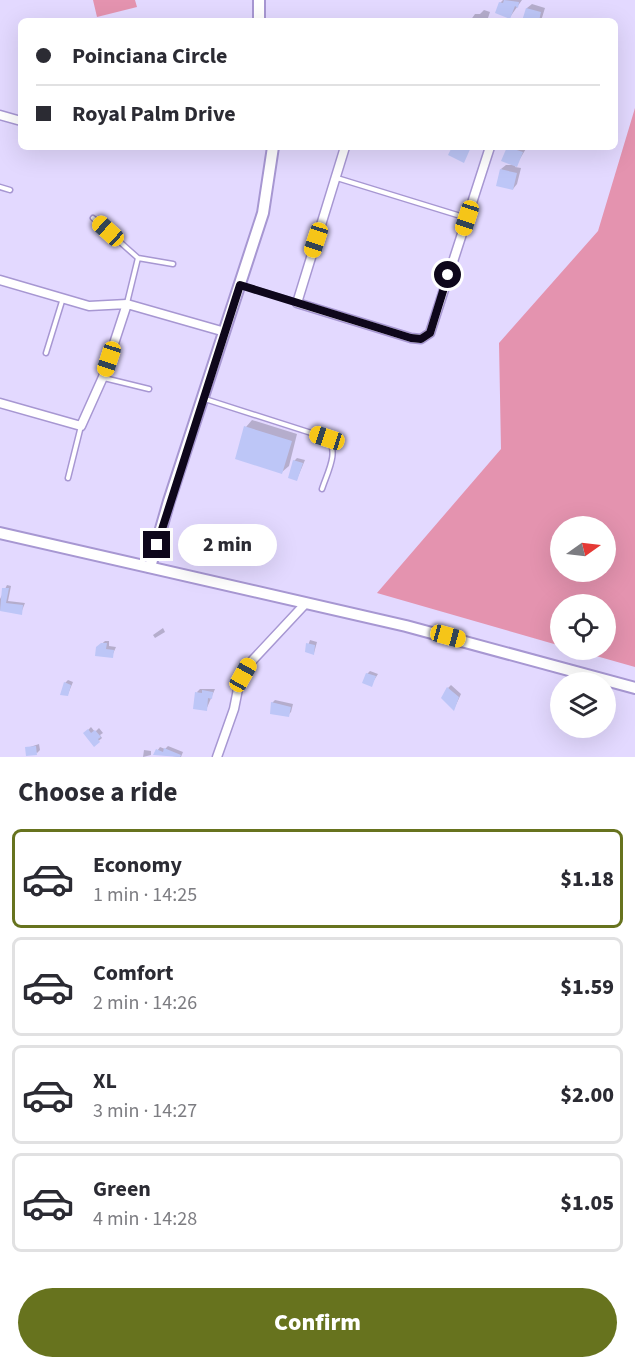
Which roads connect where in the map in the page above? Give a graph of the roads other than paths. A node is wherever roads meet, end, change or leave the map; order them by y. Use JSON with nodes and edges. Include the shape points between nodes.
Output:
{"nodes":[{"id":1,"x":259,"y":0,"type":"edge"},
{"id":2,"x":259,"y":18,"type":"edge"},
{"id":3,"x":0,"y":115,"type":"edge"},
{"id":4,"x":18,"y":120,"type":"edge"},
{"id":5,"x":273,"y":150,"type":"edge"},
{"id":6,"x":342,"y":150,"type":"edge"},
{"id":7,"x":489,"y":150,"type":"edge"},
{"id":8,"x":336,"y":178,"type":"junction"},
{"id":9,"x":0,"y":187,"type":"edge"},
{"id":10,"x":10,"y":190,"type":"dead end"},
{"id":11,"x":93,"y":218,"type":"dead end"},
{"id":12,"x":467,"y":218,"type":"junction"},
{"id":13,"x":138,"y":258,"type":"junction"},
{"id":14,"x":173,"y":264,"type":"dead end"},
{"id":15,"x":0,"y":280,"type":"edge"},
{"id":16,"x":240,"y":285,"type":"junction"},
{"id":17,"x":63,"y":298,"type":"junction"},
{"id":18,"x":127,"y":303,"type":"junction"},
{"id":19,"x":297,"y":303,"type":"junction"},
{"id":20,"x":225,"y":332,"type":"junction"},
{"id":21,"x":46,"y":353,"type":"dead end"},
{"id":22,"x":103,"y":377,"type":"junction"},
{"id":23,"x":148,"y":389,"type":"dead end"},
{"id":24,"x":202,"y":398,"type":"junction"},
{"id":25,"x":0,"y":403,"type":"edge"},
{"id":26,"x":81,"y":426,"type":"junction"},
{"id":27,"x":68,"y":478,"type":"dead end"},
{"id":28,"x":322,"y":489,"type":"dead end"},
{"id":29,"x":0,"y":533,"type":"edge"},
{"id":30,"x":150,"y":567,"type":"junction"},
{"id":31,"x":306,"y":603,"type":"junction"},
{"id":32,"x":635,"y":688,"type":"edge"},
{"id":33,"x":217,"y":757,"type":"edge"}],
"edges":[{"from":1,"to":2,"type":"main road"},
{"from":3,"to":4,"type":"street"},
{"from":5,"to":16,"type":"main road","via":[[263,213]]},
{"from":6,"to":8,"type":"street"},
{"from":7,"to":12,"type":"street"},
{"from":8,"to":12,"type":"lane"},
{"from":8,"to":19,"type":"street"},
{"from":9,"to":10,"type":"lane"},
{"from":11,"to":13,"type":"lane"},
{"from":12,"to":19,"type":"street","via":[[430,333],[421,339]]},
{"from":13,"to":14,"type":"lane"},
{"from":13,"to":18,"type":"lane"},
{"from":15,"to":17,"type":"street"},
{"from":16,"to":19,"type":"lane"},
{"from":16,"to":20,"type":"main road"},
{"from":17,"to":18,"type":"street","via":[[89,306]]},
{"from":17,"to":21,"type":"lane"},
{"from":18,"to":20,"type":"street"},
{"from":18,"to":22,"type":"street"},
{"from":20,"to":24,"type":"main road"},
{"from":22,"to":23,"type":"lane"},
{"from":22,"to":26,"type":"street"},
{"from":24,"to":28,"type":"lane","via":[[327,438],[334,451]]},
{"from":24,"to":30,"type":"main road"},
{"from":25,"to":26,"type":"street"},
{"from":26,"to":27,"type":"lane"},
{"from":29,"to":30,"type":"main road"},
{"from":30,"to":31,"type":"main road"},
{"from":31,"to":32,"type":"main road","via":[[459,639]]},
{"from":31,"to":33,"type":"street","via":[[250,663],[239,684]]}]}
